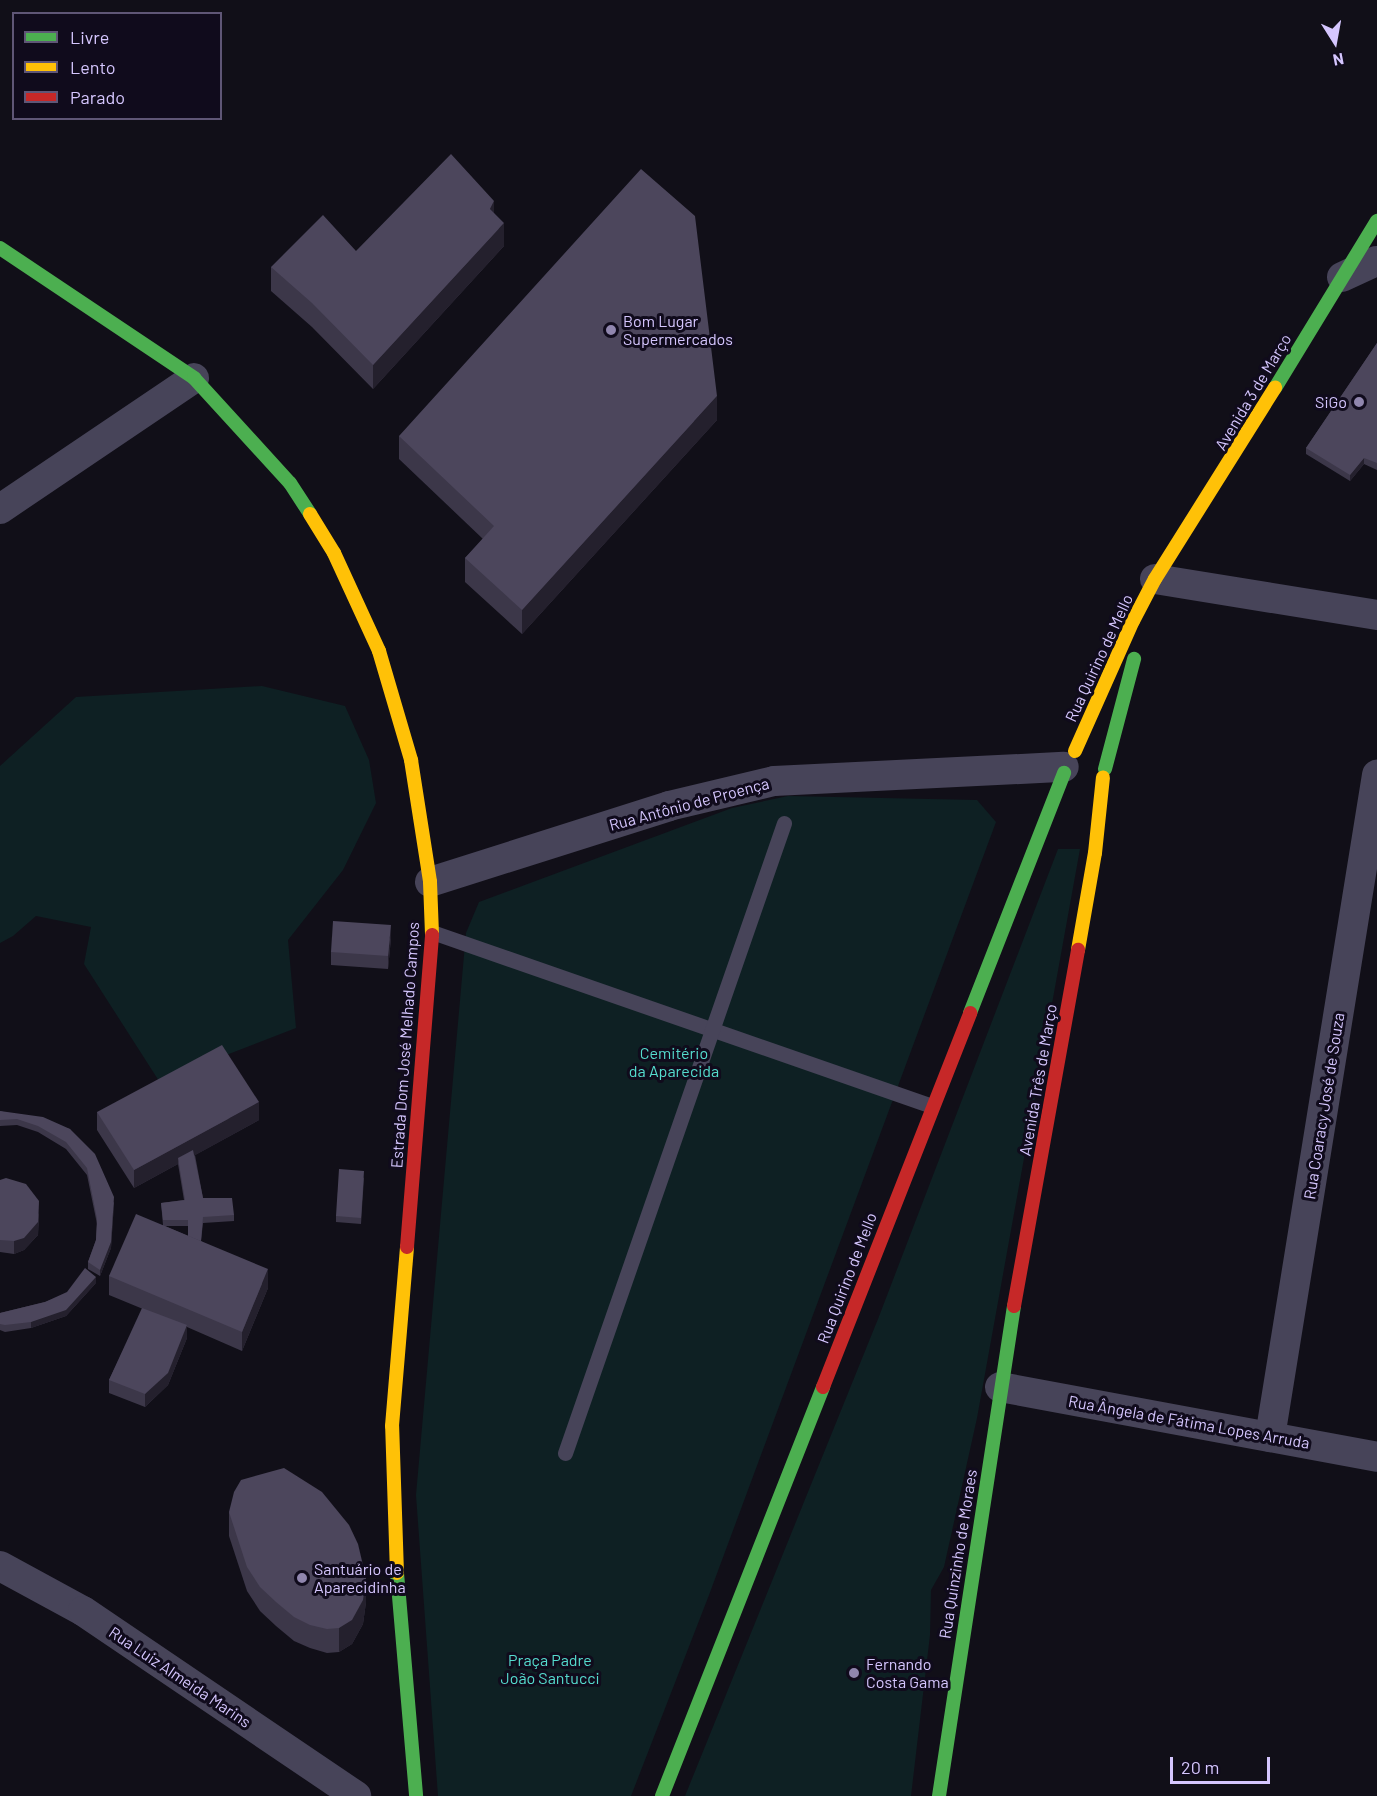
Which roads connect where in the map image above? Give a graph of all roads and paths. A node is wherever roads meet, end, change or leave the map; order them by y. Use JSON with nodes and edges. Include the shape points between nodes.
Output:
{"nodes":[{"id":1,"x":1377,"y":221,"type":"edge"},
{"id":2,"x":0,"y":248,"type":"edge"},
{"id":3,"x":1377,"y":261,"type":"edge"},
{"id":4,"x":1342,"y":277,"type":"junction"},
{"id":5,"x":194,"y":378,"type":"junction"},
{"id":6,"x":0,"y":509,"type":"edge"},
{"id":7,"x":1155,"y":579,"type":"junction"},
{"id":8,"x":1377,"y":615,"type":"edge"},
{"id":9,"x":1079,"y":767,"type":"junction"},
{"id":10,"x":1104,"y":773,"type":"junction"},
{"id":11,"x":1377,"y":775,"type":"edge"},
{"id":12,"x":784,"y":823,"type":"dead end"},
{"id":13,"x":430,"y":882,"type":"junction"},
{"id":14,"x":432,"y":933,"type":"junction"},
{"id":15,"x":712,"y":1029,"type":"junction"},
{"id":16,"x":932,"y":1106,"type":"junction"},
{"id":17,"x":1000,"y":1387,"type":"junction"},
{"id":18,"x":1270,"y":1437,"type":"junction"},
{"id":19,"x":565,"y":1453,"type":"dead end"},
{"id":20,"x":1377,"y":1457,"type":"edge"},
{"id":21,"x":0,"y":1566,"type":"edge"},
{"id":22,"x":356,"y":1796,"type":"edge"},
{"id":23,"x":416,"y":1796,"type":"edge"},
{"id":24,"x":662,"y":1796,"type":"edge"},
{"id":25,"x":939,"y":1796,"type":"edge"}],
"edges":[{"from":1,"to":4,"type":"street","name":"Avenida 3 de Março"},
{"from":2,"to":5,"type":"street","name":"Estrada Dom José Melhado Campos"},
{"from":3,"to":4,"type":"street"},
{"from":4,"to":7,"type":"street","name":"Avenida 3 de Março"},
{"from":5,"to":6,"type":"street"},
{"from":5,"to":13,"type":"street","name":"Estrada Dom José Melhado Campos","via":[[290,483],[334,553],[379,651],[411,760]]},
{"from":7,"to":8,"type":"street"},
{"from":7,"to":9,"type":"street","name":"Rua Quirino de Mello","via":[[1132,621]]},
{"from":7,"to":10,"type":"street","name":"Avenida Três de Março"},
{"from":9,"to":10,"type":"street"},
{"from":9,"to":10,"type":"street","via":[[1100,757]]},
{"from":9,"to":13,"type":"street","name":"Rua Antônio de Proença","via":[[774,781],[669,807]]},
{"from":9,"to":16,"type":"street","name":"Rua Quirino de Mello"},
{"from":10,"to":17,"type":"street","name":"Avenida Três de Março","via":[[1095,853]]},
{"from":11,"to":18,"type":"street","name":"Rua Coaracy José de Souza"},
{"from":12,"to":15,"type":"lane"},
{"from":13,"to":14,"type":"street","name":"Estrada Dom José Melhado Campos"},
{"from":14,"to":15,"type":"lane"},
{"from":14,"to":23,"type":"street","name":"Estrada Dom José Melhado Campos","via":[[392,1426],[397,1568]]},
{"from":15,"to":16,"type":"lane"},
{"from":15,"to":19,"type":"lane"},
{"from":16,"to":24,"type":"street","name":"Rua Quirino de Mello"},
{"from":17,"to":18,"type":"street","name":"Rua Ângela de Fátima Lopes Arruda"},
{"from":17,"to":25,"type":"street","name":"Rua Quinzinho de Moraes"},
{"from":18,"to":20,"type":"street","name":"Rua Ângela de Fátima Lopes Arruda"},
{"from":21,"to":22,"type":"street","name":"Rua Luiz Almeida Marins","via":[[83,1611]]}]}
